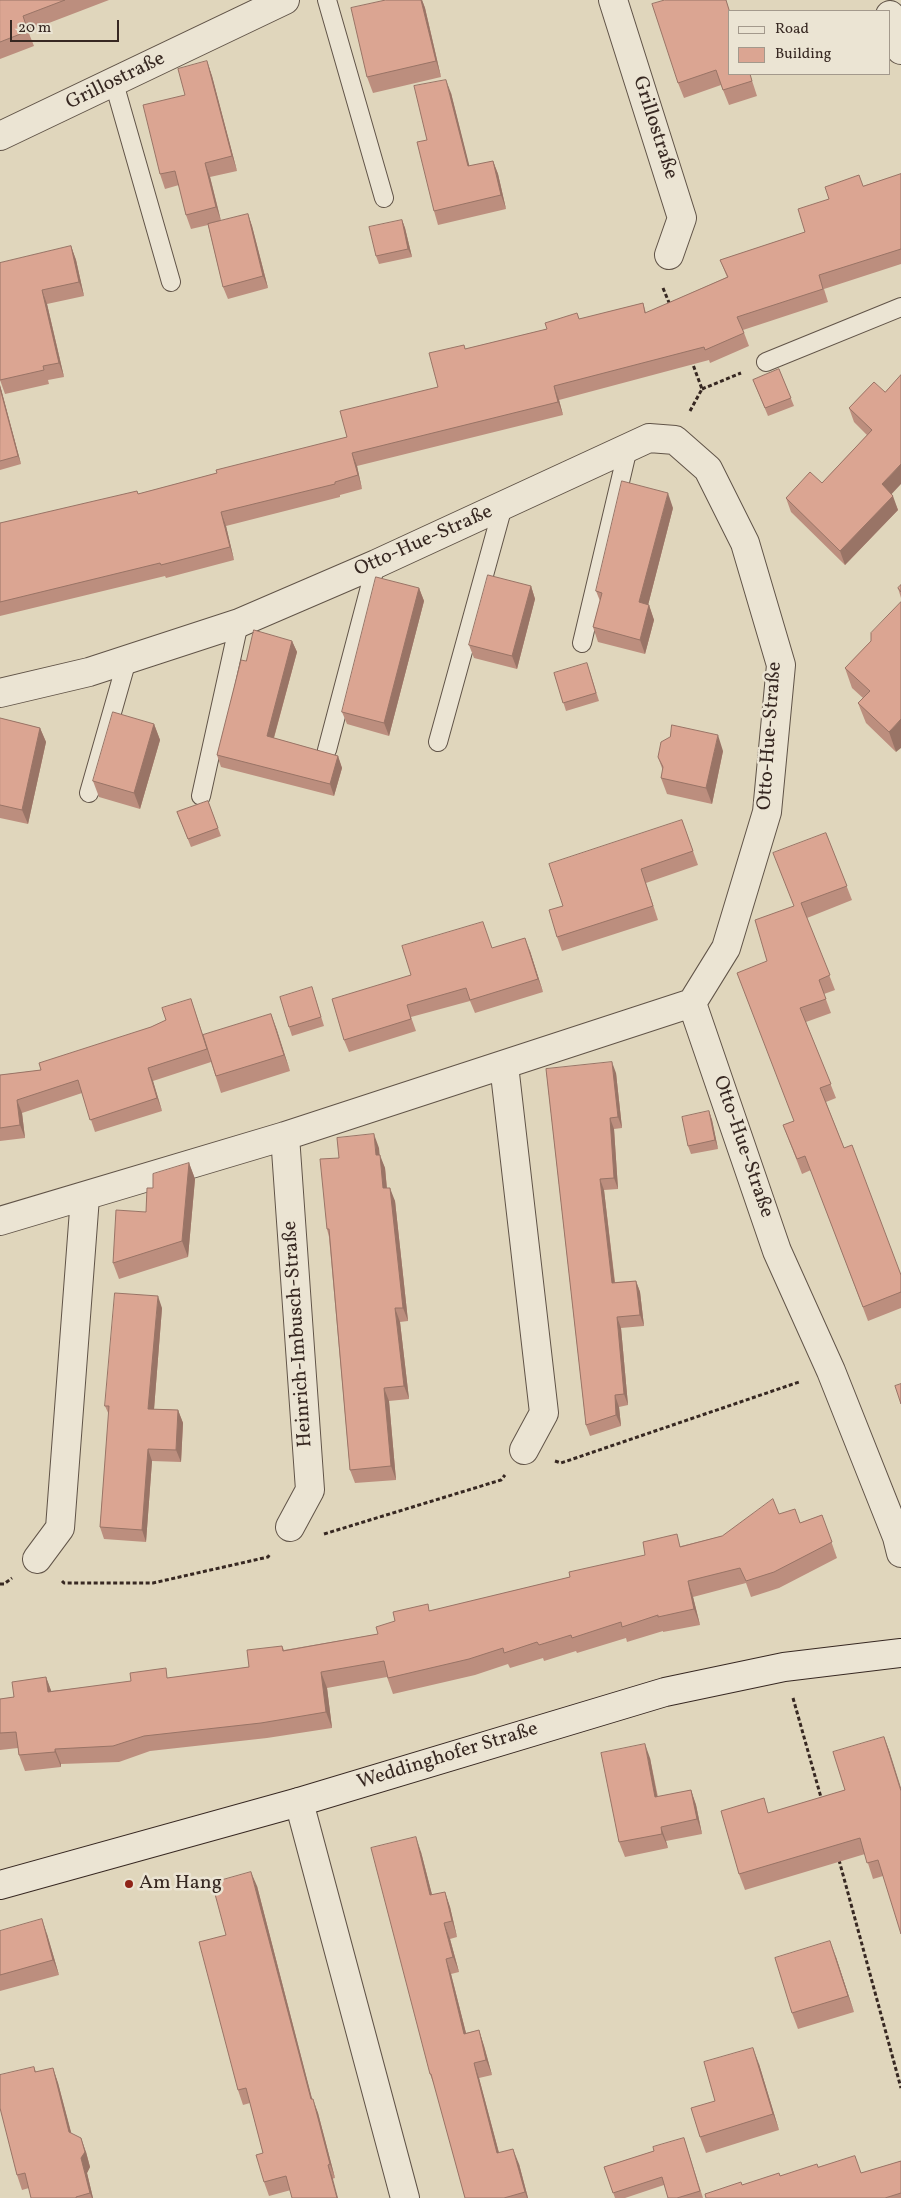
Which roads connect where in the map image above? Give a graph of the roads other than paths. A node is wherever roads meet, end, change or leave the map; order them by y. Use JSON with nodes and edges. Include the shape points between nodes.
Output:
{"nodes":[{"id":1,"x":285,"y":0,"type":"edge"},
{"id":2,"x":327,"y":0,"type":"edge"},
{"id":3,"x":613,"y":0,"type":"edge"},
{"id":4,"x":891,"y":18,"type":"edge"},
{"id":5,"x":901,"y":50,"type":"edge"},
{"id":6,"x":114,"y":83,"type":"junction"},
{"id":7,"x":0,"y":136,"type":"edge"},
{"id":8,"x":384,"y":198,"type":"dead end"},
{"id":9,"x":669,"y":255,"type":"road end"},
{"id":10,"x":171,"y":282,"type":"dead end"},
{"id":11,"x":901,"y":307,"type":"edge"},
{"id":12,"x":766,"y":362,"type":"road end"},
{"id":13,"x":628,"y":448,"type":"junction"},
{"id":14,"x":503,"y":506,"type":"junction"},
{"id":15,"x":376,"y":564,"type":"junction"},
{"id":16,"x":239,"y":623,"type":"junction"},
{"id":17,"x":582,"y":643,"type":"dead end"},
{"id":18,"x":127,"y":660,"type":"junction"},
{"id":19,"x":0,"y":693,"type":"edge"},
{"id":20,"x":438,"y":742,"type":"dead end"},
{"id":21,"x":328,"y":750,"type":"dead end"},
{"id":22,"x":89,"y":793,"type":"dead end"},
{"id":23,"x":201,"y":796,"type":"dead end"},
{"id":24,"x":692,"y":1003,"type":"junction"},
{"id":25,"x":504,"y":1065,"type":"junction"},
{"id":26,"x":285,"y":1136,"type":"junction"},
{"id":27,"x":84,"y":1197,"type":"junction"},
{"id":28,"x":0,"y":1221,"type":"edge"},
{"id":29,"x":524,"y":1450,"type":"road end"},
{"id":30,"x":290,"y":1527,"type":"road end"},
{"id":31,"x":901,"y":1553,"type":"edge"},
{"id":32,"x":37,"y":1559,"type":"road end"},
{"id":33,"x":901,"y":1652,"type":"edge"},
{"id":34,"x":299,"y":1802,"type":"junction"},
{"id":35,"x":0,"y":1885,"type":"edge"},
{"id":36,"x":405,"y":2198,"type":"edge"}],
"edges":[{"from":1,"to":6,"type":"street","name":"Grillostraße"},
{"from":2,"to":8,"type":"lane"},
{"from":3,"to":9,"type":"street","name":"Grillostraße","via":[[682,218]]},
{"from":4,"to":5,"type":"street"},
{"from":6,"to":7,"type":"street","name":"Grillostraße"},
{"from":6,"to":10,"type":"lane"},
{"from":11,"to":12,"type":"lane"},
{"from":13,"to":14,"type":"street","name":"Otto-Hue-Straße"},
{"from":13,"to":17,"type":"lane"},
{"from":13,"to":24,"type":"street","name":"Otto-Hue-Straße","via":[[649,438],[675,440],[708,469],[745,543],[781,665],[767,812],[726,948]]},
{"from":14,"to":15,"type":"street","name":"Otto-Hue-Straße"},
{"from":14,"to":20,"type":"lane"},
{"from":15,"to":16,"type":"street","name":"Otto-Hue-Straße"},
{"from":15,"to":21,"type":"lane"},
{"from":16,"to":18,"type":"street","name":"Otto-Hue-Straße"},
{"from":16,"to":23,"type":"lane"},
{"from":18,"to":19,"type":"street","name":"Otto-Hue-Straße"},
{"from":18,"to":22,"type":"lane"},
{"from":24,"to":25,"type":"street"},
{"from":24,"to":31,"type":"street","name":"Otto-Hue-Straße","via":[[777,1251],[831,1371]]},
{"from":25,"to":26,"type":"street"},
{"from":25,"to":29,"type":"street","via":[[544,1414]]},
{"from":26,"to":27,"type":"street"},
{"from":26,"to":30,"type":"street","name":"Heinrich-Imbusch-Straße","via":[[310,1490]]},
{"from":27,"to":28,"type":"street"},
{"from":27,"to":32,"type":"street","via":[[60,1528]]},
{"from":33,"to":34,"type":"street","name":"Weddinghofer Straße","via":[[784,1667],[665,1692]]},
{"from":34,"to":35,"type":"street","name":"Weddinghofer Straße"},
{"from":34,"to":36,"type":"street"}]}
